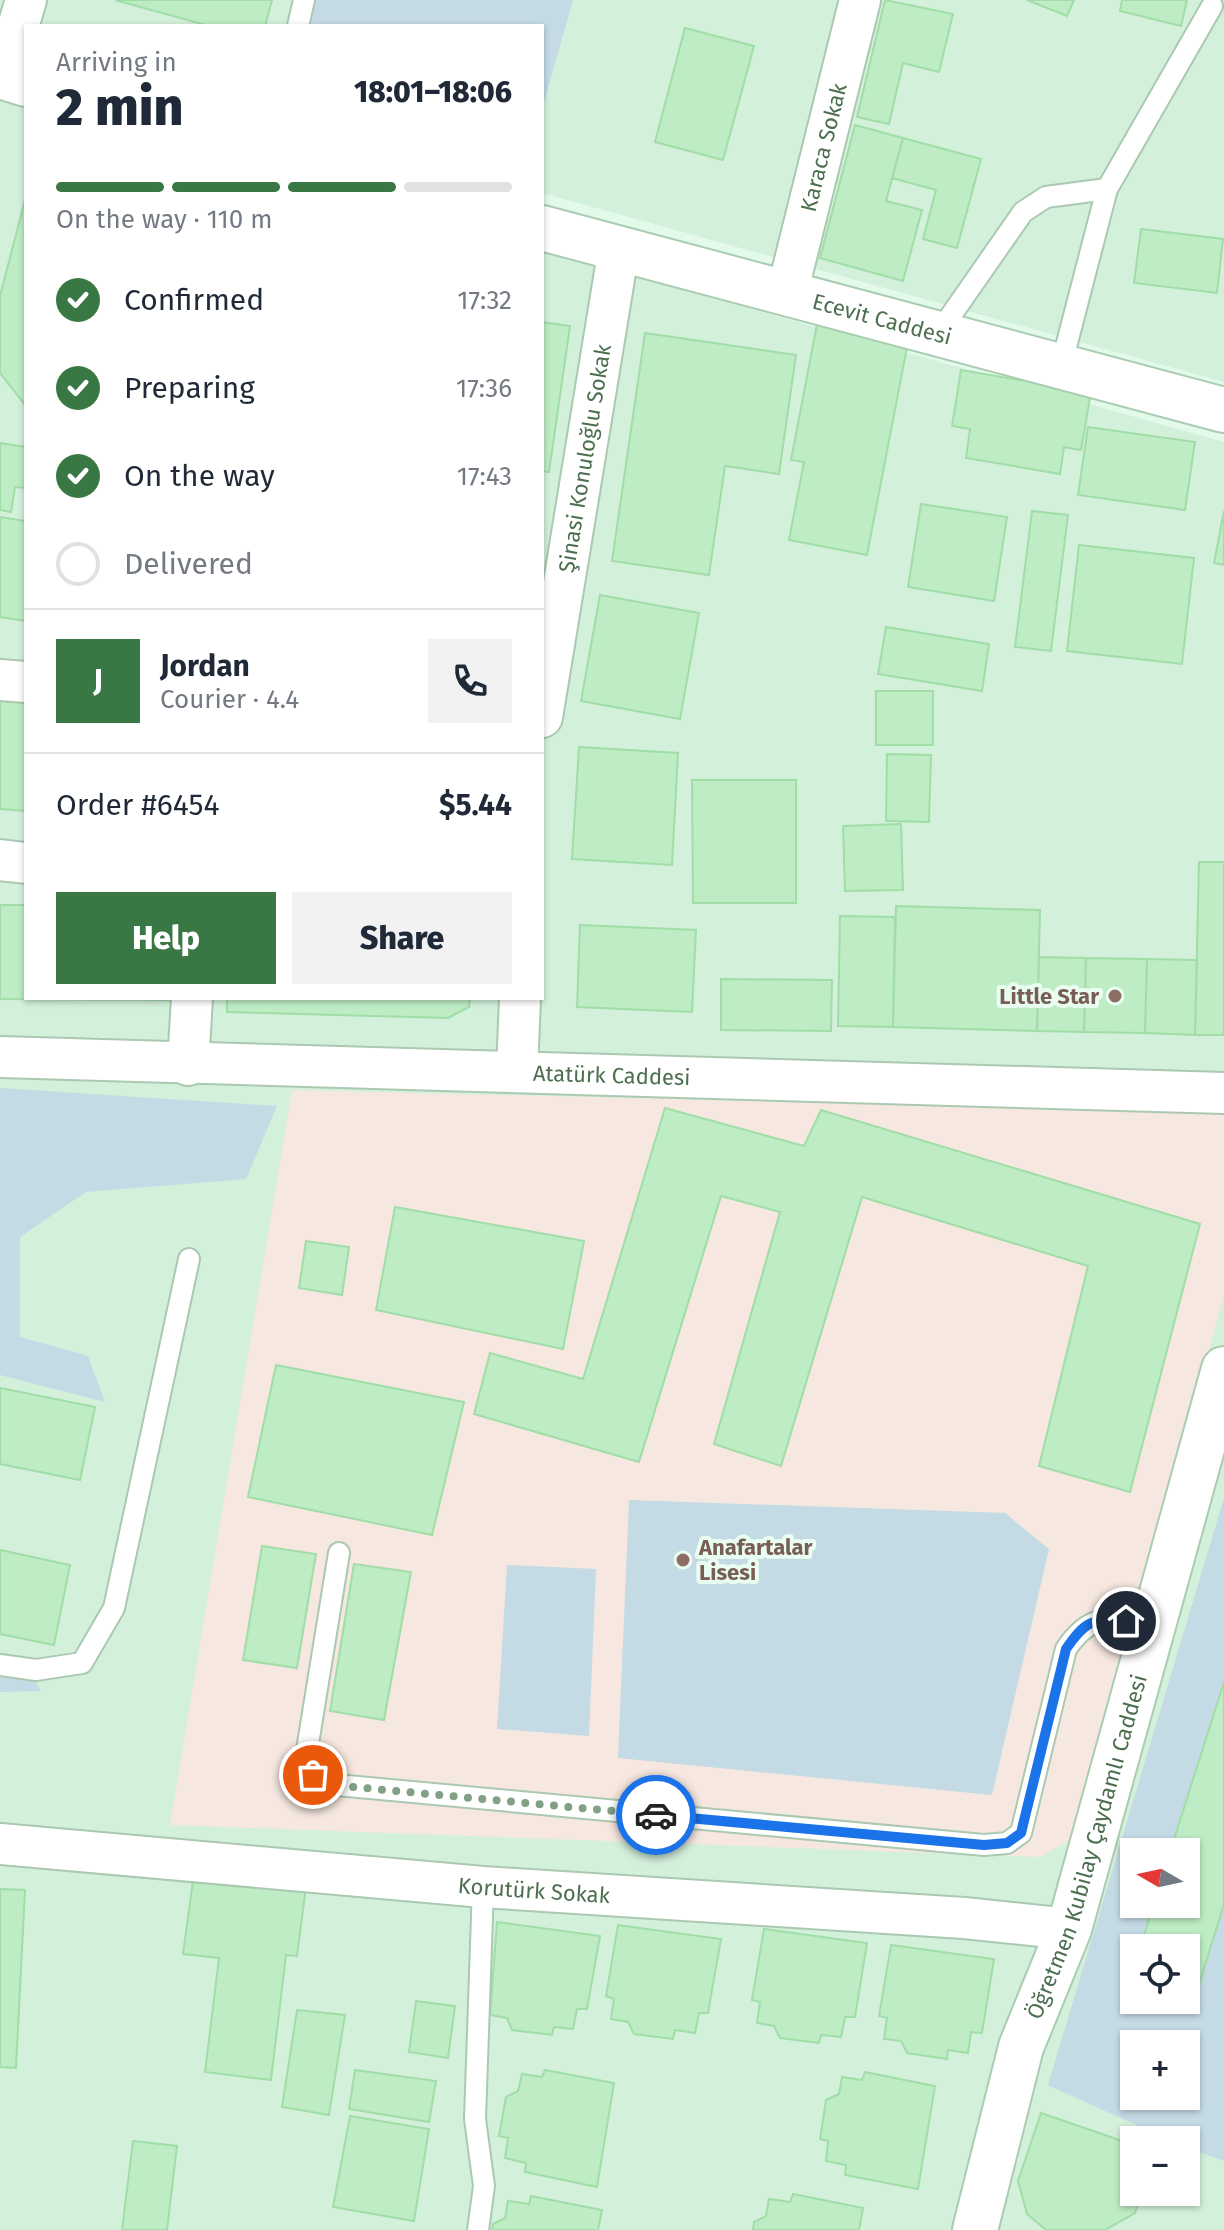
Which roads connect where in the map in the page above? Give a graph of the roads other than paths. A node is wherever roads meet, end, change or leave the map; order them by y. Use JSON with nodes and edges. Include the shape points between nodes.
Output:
{"nodes":[{"id":1,"x":26,"y":0,"type":"edge"},
{"id":2,"x":304,"y":0,"type":"edge"},
{"id":3,"x":860,"y":0,"type":"edge"},
{"id":4,"x":1212,"y":6,"type":"dead end"},
{"id":5,"x":298,"y":24,"type":"edge"},
{"id":6,"x":10,"y":79,"type":"edge"},
{"id":7,"x":1107,"y":189,"type":"junction"},
{"id":8,"x":544,"y":229,"type":"edge"},
{"id":9,"x":619,"y":248,"type":"junction"},
{"id":10,"x":787,"y":293,"type":"junction"},
{"id":11,"x":938,"y":334,"type":"junction"},
{"id":12,"x":1061,"y":366,"type":"junction"},
{"id":13,"x":1224,"y":410,"type":"edge"},
{"id":14,"x":0,"y":680,"type":"edge"},
{"id":15,"x":24,"y":682,"type":"edge"},
{"id":16,"x":544,"y":705,"type":"edge"},
{"id":17,"x":0,"y":860,"type":"edge"},
{"id":18,"x":24,"y":863,"type":"edge"},
{"id":19,"x":192,"y":1000,"type":"edge"},
{"id":20,"x":520,"y":1000,"type":"edge"},
{"id":21,"x":0,"y":1057,"type":"edge"},
{"id":22,"x":188,"y":1065,"type":"junction"},
{"id":23,"x":517,"y":1071,"type":"junction"},
{"id":24,"x":1224,"y":1093,"type":"edge"},
{"id":25,"x":189,"y":1259,"type":"dead end"},
{"id":26,"x":1224,"y":1369,"type":"edge"},
{"id":27,"x":339,"y":1553,"type":"dead end"},
{"id":28,"x":1153,"y":1624,"type":"junction"},
{"id":29,"x":0,"y":1665,"type":"edge"},
{"id":30,"x":0,"y":1844,"type":"edge"},
{"id":31,"x":483,"y":1887,"type":"junction"},
{"id":32,"x":1069,"y":1929,"type":"junction"},
{"id":33,"x":478,"y":2230,"type":"edge"},
{"id":34,"x":975,"y":2230,"type":"edge"}],
"edges":[{"from":1,"to":6,"type":"street"},
{"from":2,"to":5,"type":"lane"},
{"from":3,"to":10,"type":"street","name":"Karaca Sokak"},
{"from":4,"to":7,"type":"lane"},
{"from":7,"to":11,"type":"lane","via":[[1046,197],[1023,212]]},
{"from":7,"to":12,"type":"lane"},
{"from":8,"to":9,"type":"street","name":"Ecevit Caddesi"},
{"from":9,"to":10,"type":"street","name":"Ecevit Caddesi"},
{"from":9,"to":16,"type":"street","name":"Şinasi Konuloğlu Sokak"},
{"from":10,"to":11,"type":"street","name":"Ecevit Caddesi"},
{"from":11,"to":12,"type":"street","name":"Ecevit Caddesi"},
{"from":12,"to":13,"type":"street","name":"Ecevit Caddesi"},
{"from":14,"to":15,"type":"street"},
{"from":17,"to":18,"type":"street"},
{"from":19,"to":22,"type":"street"},
{"from":20,"to":23,"type":"street"},
{"from":21,"to":22,"type":"street","name":"Atatürk Caddesi"},
{"from":22,"to":23,"type":"street","name":"Atatürk Caddesi"},
{"from":23,"to":24,"type":"street","name":"Atatürk Caddesi"},
{"from":25,"to":29,"type":"lane","via":[[114,1608],[82,1663],[36,1670]]},
{"from":26,"to":28,"type":"street","name":"Öğretmen Kubilay Çaydamlı Caddesi"},
{"from":27,"to":28,"type":"lane","via":[[306,1756],[313,1775],[326,1784],[984,1845],[1007,1843],[1021,1833],[1066,1649],[1080,1629],[1099,1619]]},
{"from":28,"to":32,"type":"street","name":"Öğretmen Kubilay Çaydamlı Caddesi"},
{"from":30,"to":31,"type":"street","name":"Korutürk Sokak"},
{"from":31,"to":32,"type":"street","name":"Korutürk Sokak"},
{"from":31,"to":33,"type":"lane","via":[[475,2119],[484,2186]]},
{"from":32,"to":34,"type":"street","name":"Öğretmen Kubilay Çaydamlı Caddesi","via":[[1021,2047]]}]}
